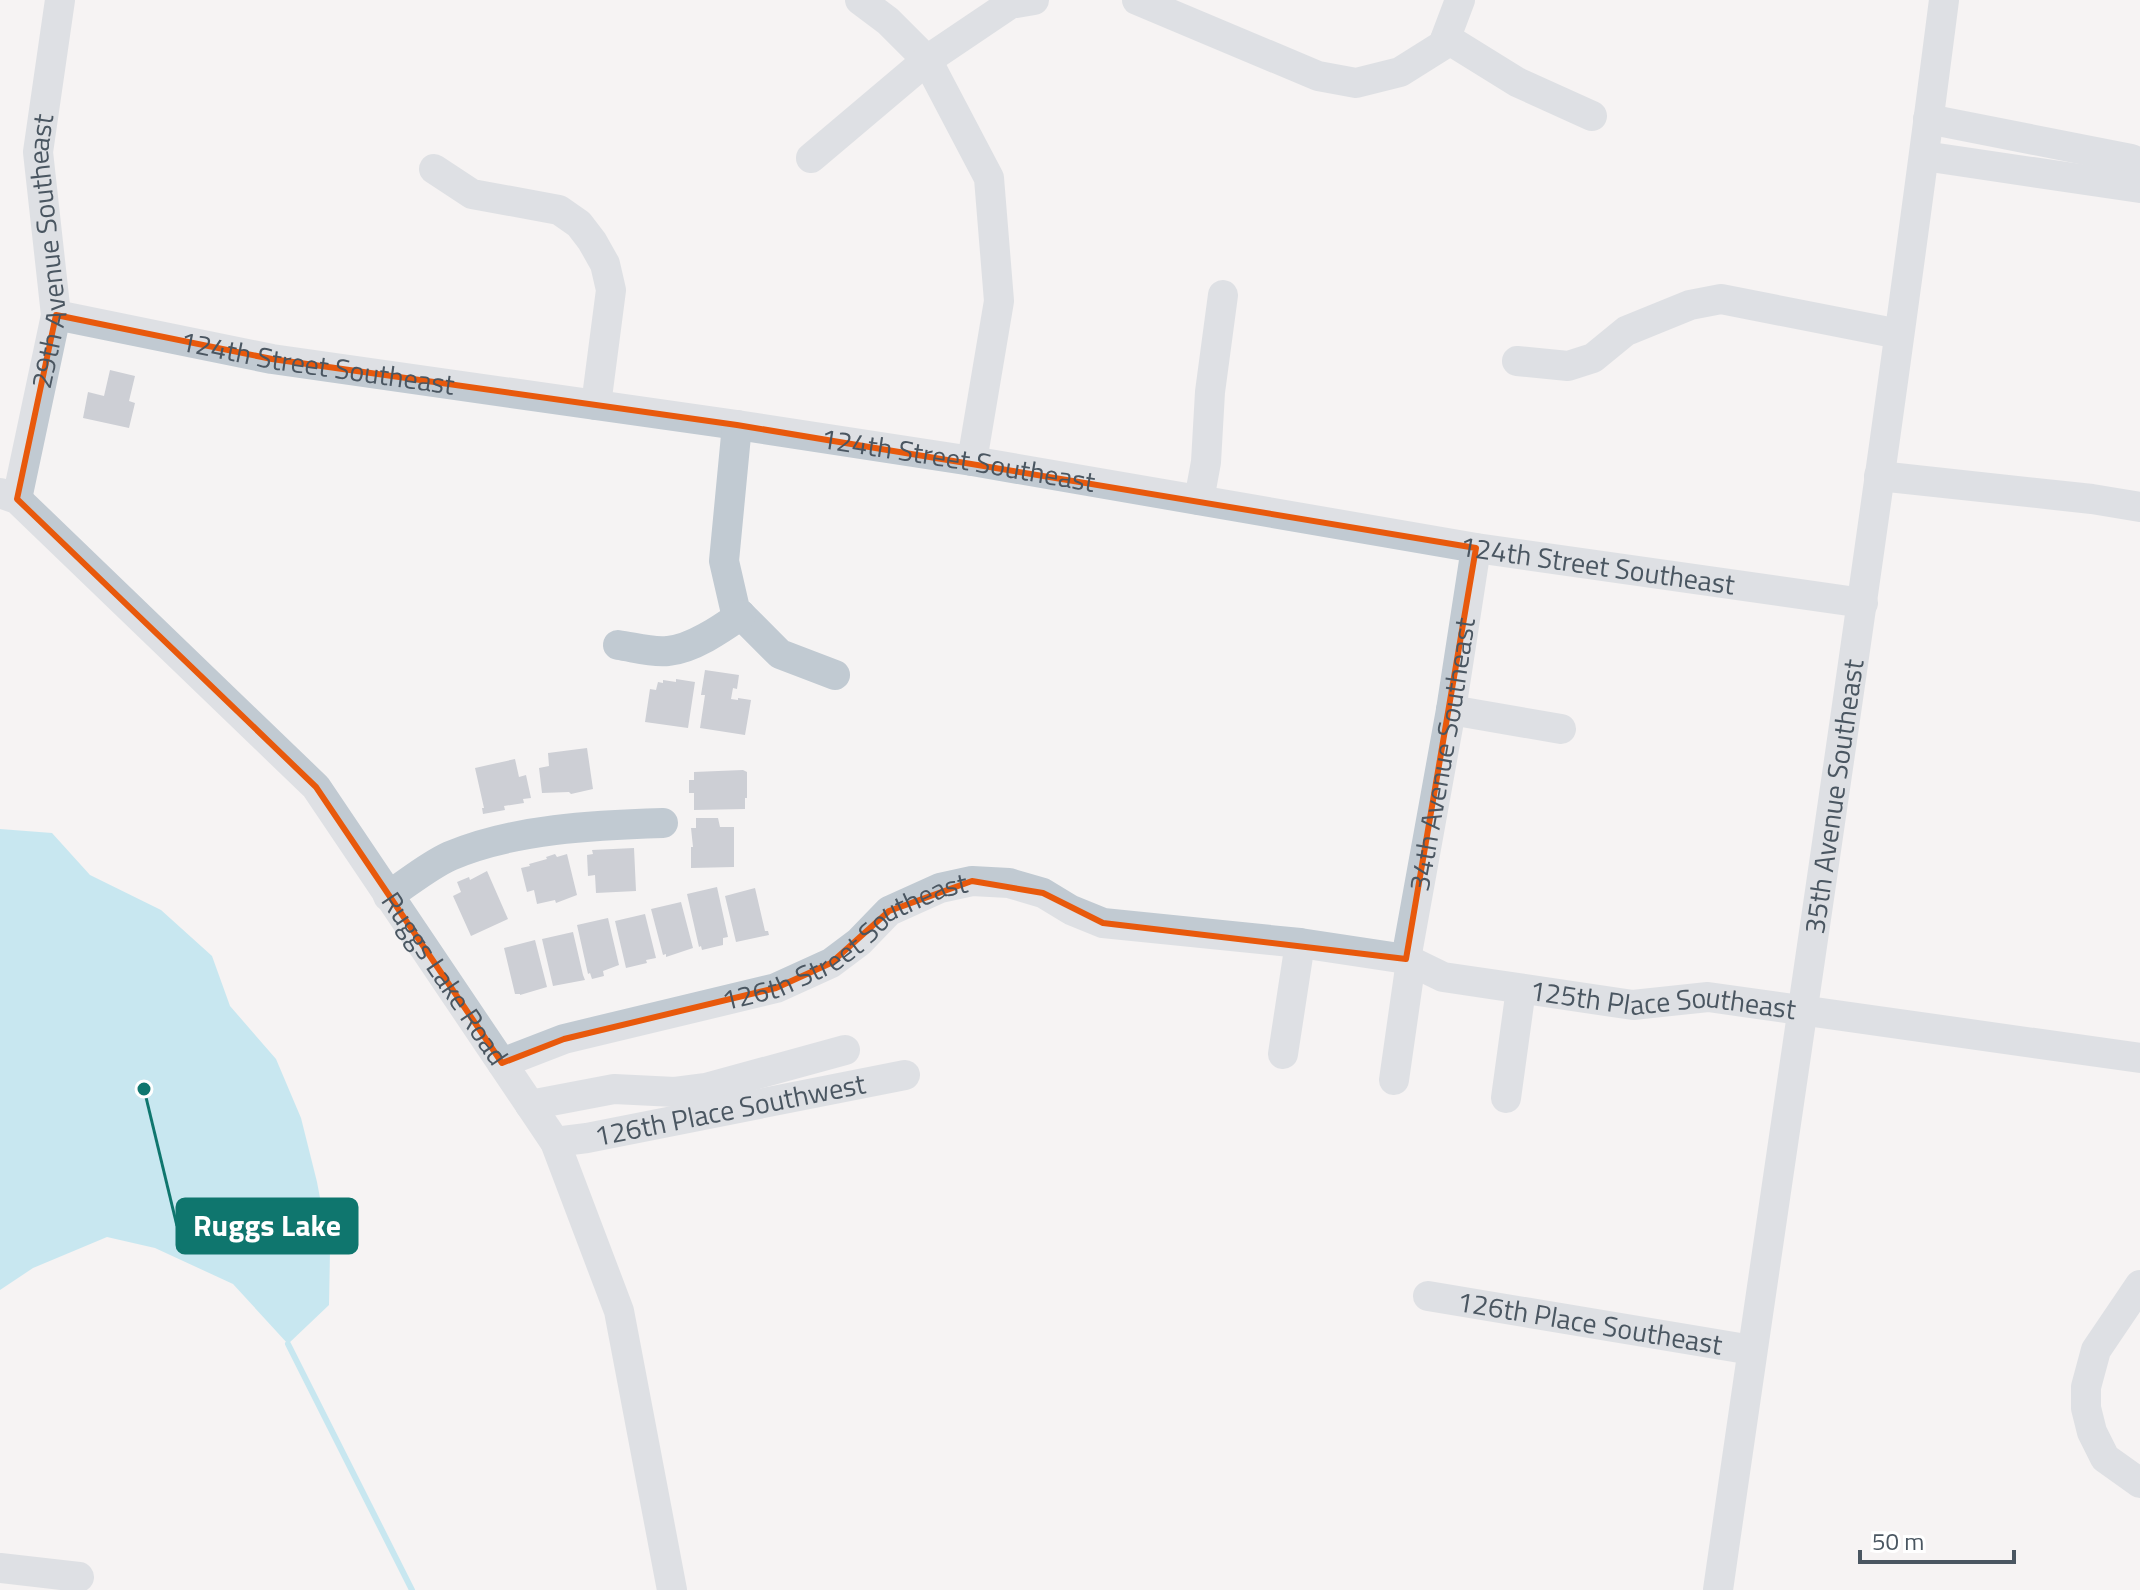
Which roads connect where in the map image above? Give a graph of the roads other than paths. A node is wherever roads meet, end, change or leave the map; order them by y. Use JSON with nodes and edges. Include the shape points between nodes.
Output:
{"nodes":[{"id":1,"x":60,"y":0,"type":"edge"},
{"id":2,"x":860,"y":0,"type":"edge"},
{"id":3,"x":1034,"y":0,"type":"edge"},
{"id":4,"x":1137,"y":0,"type":"edge"},
{"id":5,"x":1460,"y":0,"type":"edge"},
{"id":6,"x":1944,"y":0,"type":"edge"},
{"id":7,"x":1444,"y":42,"type":"junction"},
{"id":8,"x":927,"y":60,"type":"junction"},
{"id":9,"x":1592,"y":116,"type":"dead end"},
{"id":10,"x":1928,"y":119,"type":"junction"},
{"id":11,"x":1924,"y":156,"type":"junction"},
{"id":12,"x":811,"y":158,"type":"dead end"},
{"id":13,"x":2140,"y":163,"type":"edge"},
{"id":14,"x":434,"y":169,"type":"dead end"},
{"id":15,"x":2140,"y":188,"type":"edge"},
{"id":16,"x":1223,"y":295,"type":"dead end"},
{"id":17,"x":56,"y":315,"type":"junction"},
{"id":18,"x":1899,"y":334,"type":"junction"},
{"id":19,"x":1517,"y":361,"type":"dead end"},
{"id":20,"x":596,"y":405,"type":"junction"},
{"id":21,"x":737,"y":425,"type":"junction"},
{"id":22,"x":972,"y":461,"type":"junction"},
{"id":23,"x":1879,"y":476,"type":"junction"},
{"id":24,"x":9,"y":496,"type":"edge"},
{"id":25,"x":1199,"y":500,"type":"junction"},
{"id":26,"x":2140,"y":507,"type":"edge"},
{"id":27,"x":1476,"y":548,"type":"junction"},
{"id":28,"x":1863,"y":603,"type":"junction"},
{"id":29,"x":741,"y":615,"type":"junction"},
{"id":30,"x":618,"y":645,"type":"dead end"},
{"id":31,"x":835,"y":675,"type":"dead end"},
{"id":32,"x":1451,"y":710,"type":"junction"},
{"id":33,"x":1561,"y":729,"type":"dead end"},
{"id":34,"x":663,"y":823,"type":"dead end"},
{"id":35,"x":388,"y":896,"type":"junction"},
{"id":36,"x":1188,"y":931,"type":"joint"},
{"id":37,"x":1300,"y":943,"type":"junction"},
{"id":38,"x":1408,"y":960,"type":"junction"},
{"id":39,"x":1521,"y":989,"type":"junction"},
{"id":40,"x":1801,"y":1010,"type":"junction"},
{"id":41,"x":845,"y":1050,"type":"dead end"},
{"id":42,"x":1283,"y":1054,"type":"dead end"},
{"id":43,"x":2140,"y":1058,"type":"edge"},
{"id":44,"x":502,"y":1063,"type":"junction"},
{"id":45,"x":905,"y":1075,"type":"dead end"},
{"id":46,"x":1394,"y":1080,"type":"dead end"},
{"id":47,"x":1506,"y":1098,"type":"dead end"},
{"id":48,"x":530,"y":1105,"type":"junction"},
{"id":49,"x":555,"y":1142,"type":"junction"},
{"id":50,"x":2140,"y":1285,"type":"edge"},
{"id":51,"x":1428,"y":1296,"type":"dead end"},
{"id":52,"x":1752,"y":1350,"type":"junction"},
{"id":53,"x":2140,"y":1483,"type":"edge"},
{"id":54,"x":0,"y":1568,"type":"edge"},
{"id":55,"x":79,"y":1577,"type":"dead end"},
{"id":56,"x":672,"y":1590,"type":"edge"},
{"id":57,"x":1718,"y":1590,"type":"edge"}],
"edges":[{"from":1,"to":17,"type":"street","name":"29th Avenue Southeast","via":[[38,152]]},
{"from":2,"to":8,"type":"street"},
{"from":3,"to":8,"type":"street","via":[[1010,4]]},
{"from":4,"to":7,"type":"street","via":[[1318,76],[1356,83],[1400,72]]},
{"from":5,"to":7,"type":"street"},
{"from":6,"to":10,"type":"street","name":"35th Avenue Southeast"},
{"from":7,"to":9,"type":"street"},
{"from":8,"to":12,"type":"street"},
{"from":8,"to":22,"type":"street","via":[[989,178],[999,301]]},
{"from":10,"to":11,"type":"street","name":"35th Avenue Southeast"},
{"from":10,"to":13,"type":"street"},
{"from":11,"to":15,"type":"street"},
{"from":11,"to":18,"type":"street","name":"35th Avenue Southeast"},
{"from":14,"to":20,"type":"street","via":[[472,194],[559,210],[592,241],[611,290]]},
{"from":16,"to":25,"type":"street"},
{"from":17,"to":20,"type":"street","name":"124th Street Southeast","via":[[272,359]]},
{"from":17,"to":24,"type":"street","name":"29th Avenue Southeast"},
{"from":18,"to":19,"type":"street","via":[[1721,299],[1690,305],[1626,331],[1593,358],[1568,366]]},
{"from":18,"to":23,"type":"street","name":"35th Avenue Southeast"},
{"from":20,"to":21,"type":"street","name":"124th Street Southeast"},
{"from":21,"to":22,"type":"street","name":"124th Street Southeast"},
{"from":21,"to":29,"type":"street","via":[[724,561]]},
{"from":22,"to":25,"type":"street","name":"124th Street Southeast"},
{"from":23,"to":26,"type":"street"},
{"from":23,"to":28,"type":"street","name":"35th Avenue Southeast"},
{"from":24,"to":35,"type":"street","name":"Ruggs Lake Road","via":[[316,787]]},
{"from":25,"to":27,"type":"street","name":"124th Street Southeast"},
{"from":27,"to":28,"type":"street","name":"124th Street Southeast"},
{"from":27,"to":32,"type":"street","name":"34th Avenue Southeast"},
{"from":28,"to":40,"type":"street","name":"35th Avenue Southeast"},
{"from":29,"to":30,"type":"street","via":[[678,649]]},
{"from":29,"to":31,"type":"street","via":[[780,654]]},
{"from":32,"to":33,"type":"street"},
{"from":32,"to":38,"type":"street","name":"34th Avenue Southeast"},
{"from":34,"to":35,"type":"street","via":[[589,825],[486,843],[447,858]]},
{"from":35,"to":44,"type":"street","name":"Ruggs Lake Road"},
{"from":36,"to":37,"type":"street","name":"125th Place Southeast"},
{"from":36,"to":44,"type":"street","name":"126th Street Southeast","via":[[1103,923],[1043,893],[1009,883],[972,881],[940,888],[889,911],[831,963],[776,988],[564,1039]]},
{"from":37,"to":38,"type":"street","name":"125th Place Southeast"},
{"from":37,"to":42,"type":"street"},
{"from":38,"to":39,"type":"street","name":"125th Place Southeast","via":[[1443,977]]},
{"from":38,"to":46,"type":"street","name":"34th Avenue Southeast"},
{"from":39,"to":40,"type":"street","name":"125th Place Southeast","via":[[1633,1005],[1708,997]]},
{"from":39,"to":47,"type":"street"},
{"from":40,"to":43,"type":"street","name":"125th Place Southeast"},
{"from":40,"to":52,"type":"street","name":"35th Avenue Southeast"},
{"from":41,"to":48,"type":"street","via":[[706,1088],[614,1089]]},
{"from":44,"to":48,"type":"street","name":"Ruggs Lake Road"},
{"from":45,"to":49,"type":"street","name":"126th Place Southwest"},
{"from":48,"to":49,"type":"street","name":"Ruggs Lake Road"},
{"from":49,"to":56,"type":"street","name":"Ruggs Lake Road","via":[[619,1311]]},
{"from":50,"to":53,"type":"street","via":[[2096,1350],[2086,1387],[2092,1432],[2105,1458]]},
{"from":51,"to":52,"type":"street","name":"126th Place Southeast"},
{"from":52,"to":57,"type":"street","name":"35th Avenue Southeast"},
{"from":54,"to":55,"type":"street"}]}
